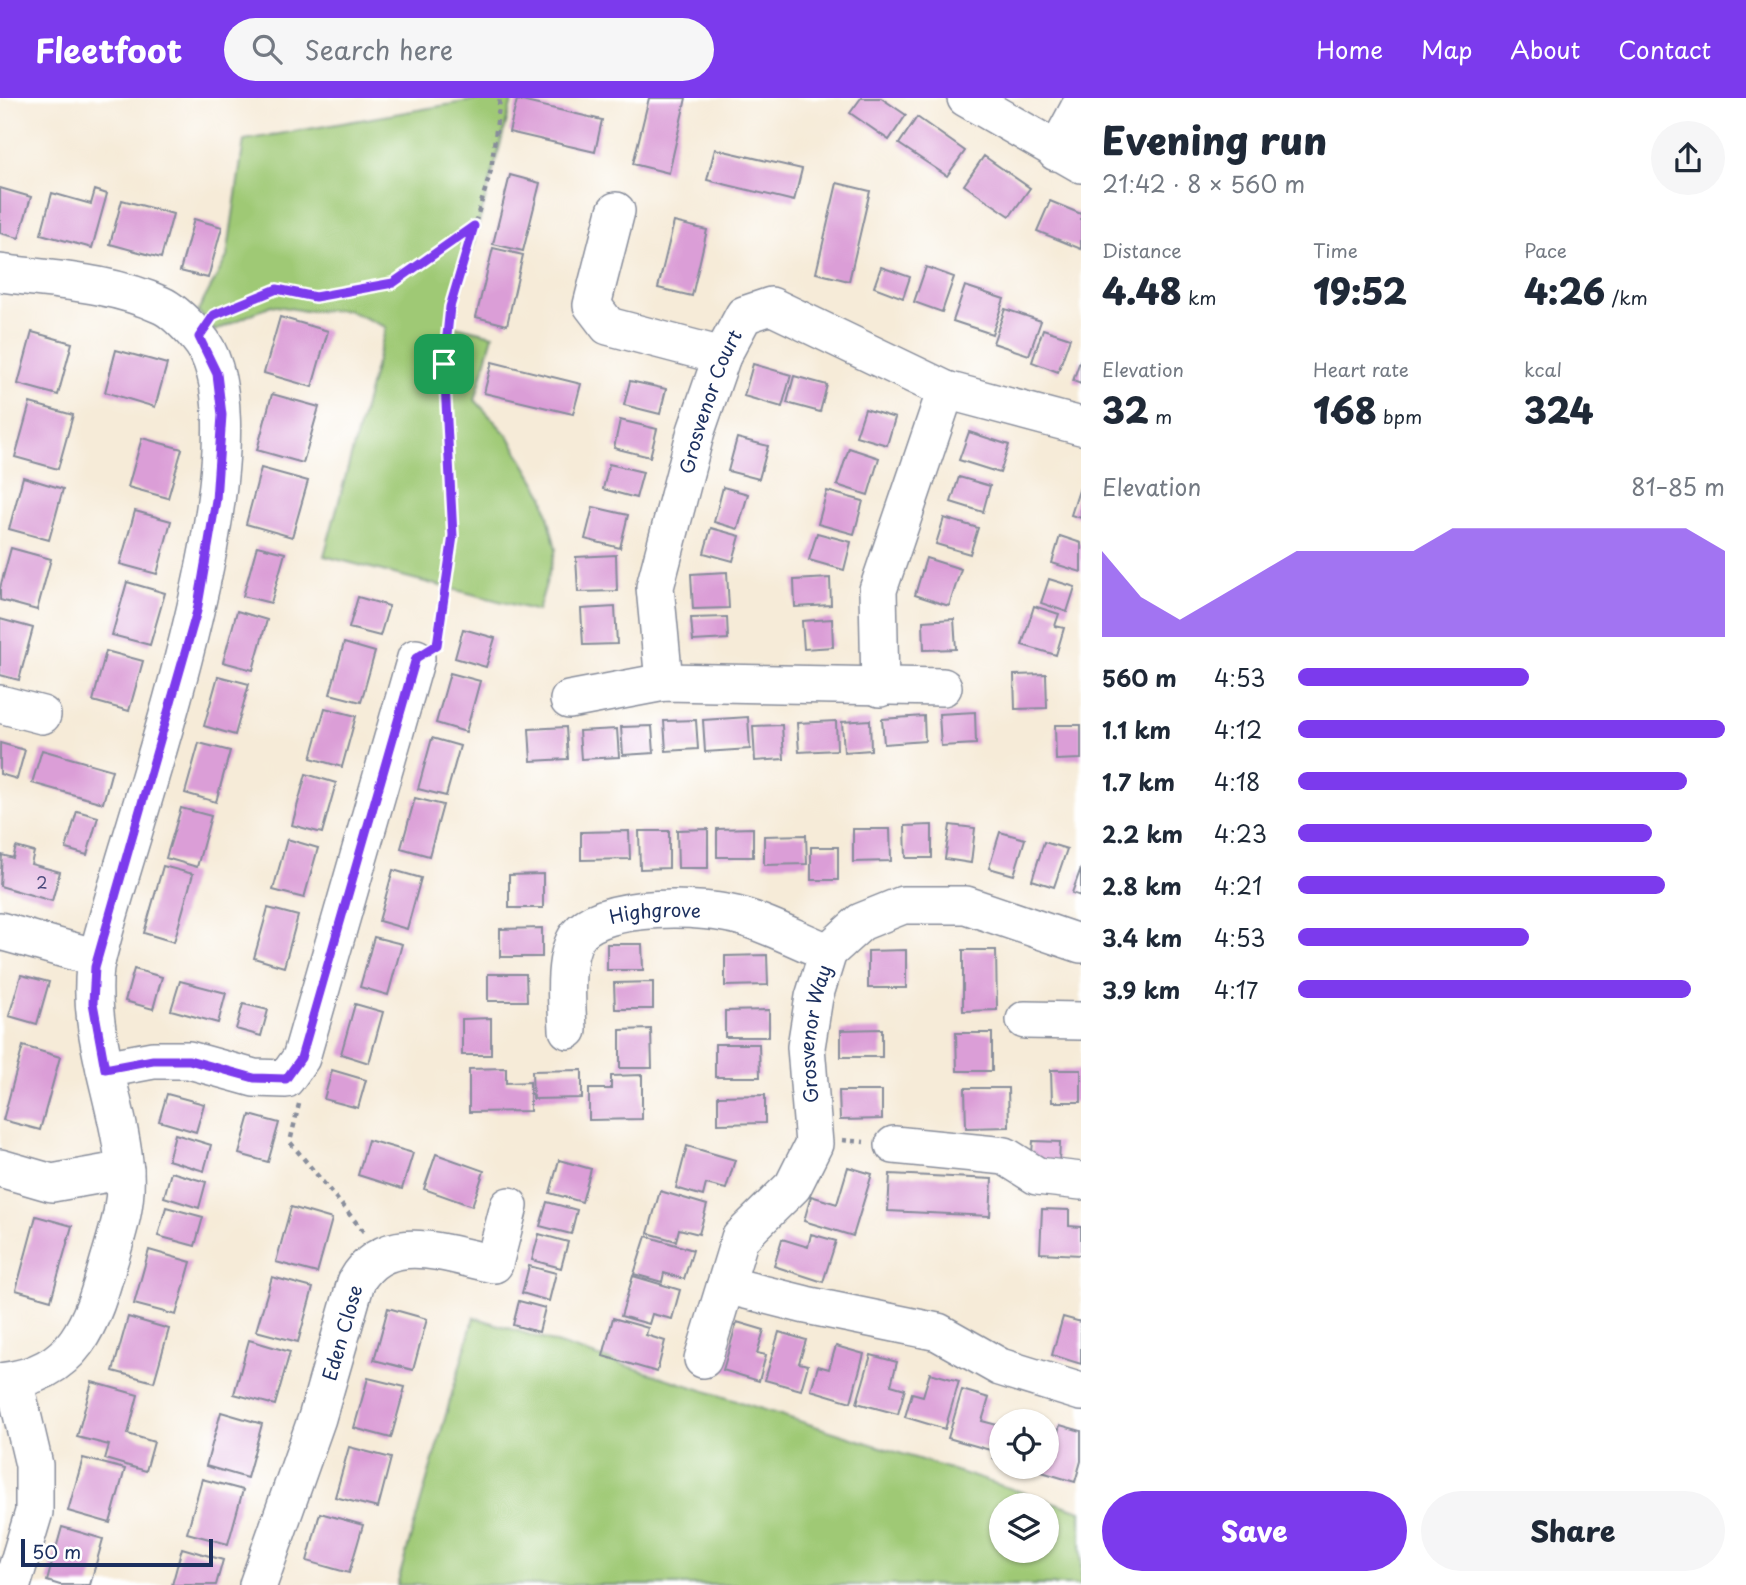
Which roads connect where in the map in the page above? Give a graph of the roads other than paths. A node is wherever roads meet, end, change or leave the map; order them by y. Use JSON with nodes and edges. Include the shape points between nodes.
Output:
{"nodes":[{"id":1,"x":966,"y":98,"type":"edge"},
{"id":2,"x":1081,"y":105,"type":"edge"},
{"id":3,"x":1069,"y":158,"type":"edge"},
{"id":4,"x":616,"y":211,"type":"dead end"},
{"id":5,"x":0,"y":273,"type":"edge"},
{"id":6,"x":722,"y":356,"type":"junction"},
{"id":7,"x":946,"y":390,"type":"junction"},
{"id":8,"x":1081,"y":426,"type":"edge"},
{"id":9,"x":416,"y":658,"type":"road end"},
{"id":10,"x":664,"y":682,"type":"junction"},
{"id":11,"x":943,"y":687,"type":"dead end"},
{"id":12,"x":880,"y":688,"type":"junction"},
{"id":13,"x":569,"y":699,"type":"dead end"},
{"id":14,"x":0,"y":705,"type":"edge"},
{"id":15,"x":42,"y":715,"type":"dead end"},
{"id":16,"x":0,"y":931,"type":"edge"},
{"id":17,"x":1081,"y":944,"type":"edge"},
{"id":18,"x":828,"y":952,"type":"junction"},
{"id":19,"x":97,"y":958,"type":"junction"},
{"id":20,"x":1025,"y":1020,"type":"dead end"},
{"id":21,"x":1081,"y":1021,"type":"edge"},
{"id":22,"x":568,"y":1030,"type":"dead end"},
{"id":23,"x":105,"y":1069,"type":"junction"},
{"id":24,"x":894,"y":1145,"type":"road end"},
{"id":25,"x":0,"y":1168,"type":"edge"},
{"id":26,"x":125,"y":1170,"type":"junction"},
{"id":27,"x":1081,"y":1181,"type":"edge"},
{"id":28,"x":509,"y":1206,"type":"dead end"},
{"id":29,"x":726,"y":1284,"type":"junction"},
{"id":30,"x":703,"y":1359,"type":"dead end"},
{"id":31,"x":7,"y":1381,"type":"edge"},
{"id":32,"x":1081,"y":1392,"type":"edge"},
{"id":33,"x":12,"y":1585,"type":"edge"},
{"id":34,"x":258,"y":1585,"type":"edge"}],
"edges":[{"from":1,"to":3,"type":"street"},
{"from":2,"to":3,"type":"street"},
{"from":4,"to":6,"type":"street","via":[[593,305],[608,326]]},
{"from":5,"to":19,"type":"street","via":[[102,287],[163,305],[199,337],[217,374],[222,415],[216,500],[197,611]]},
{"from":6,"to":7,"type":"street","name":"Grosvenor Court","via":[[744,315],[771,306]]},
{"from":6,"to":10,"type":"street","name":"Grosvenor Court","via":[[696,431],[655,587]]},
{"from":7,"to":8,"type":"street","name":"Grosvenor Court"},
{"from":7,"to":12,"type":"street","via":[[878,590]]},
{"from":9,"to":23,"type":"street","via":[[301,1058],[286,1079],[254,1078],[189,1060],[153,1060]]},
{"from":10,"to":12,"type":"street"},
{"from":10,"to":13,"type":"street"},
{"from":11,"to":12,"type":"street"},
{"from":14,"to":15,"type":"street"},
{"from":16,"to":19,"type":"street"},
{"from":17,"to":18,"type":"street","name":"Grosvenor Way","via":[[966,905],[903,905],[861,922]]},
{"from":18,"to":22,"type":"street","name":"Highgrove","via":[[719,911],[625,911],[600,919],[578,935],[567,970]]},
{"from":18,"to":29,"type":"street","name":"Grosvenor Way","via":[[806,1047],[814,1144],[793,1186],[740,1238]]},
{"from":19,"to":23,"type":"street","via":[[93,1003]]},
{"from":20,"to":21,"type":"street"},
{"from":23,"to":26,"type":"street"},
{"from":24,"to":27,"type":"street","via":[[1005,1156],[1037,1176]]},
{"from":25,"to":26,"type":"street","via":[[52,1183]]},
{"from":26,"to":31,"type":"street","via":[[127,1202],[92,1320],[74,1348],[47,1367]]},
{"from":28,"to":34,"type":"street","name":"Eden Close","via":[[494,1264],[429,1250],[397,1249],[378,1255],[364,1269]]},
{"from":29,"to":30,"type":"street","name":"Grosvenor Way"},
{"from":29,"to":32,"type":"street","via":[[806,1306],[938,1332],[1000,1367]]},
{"from":31,"to":33,"type":"street","via":[[34,1465],[34,1512]]}]}
